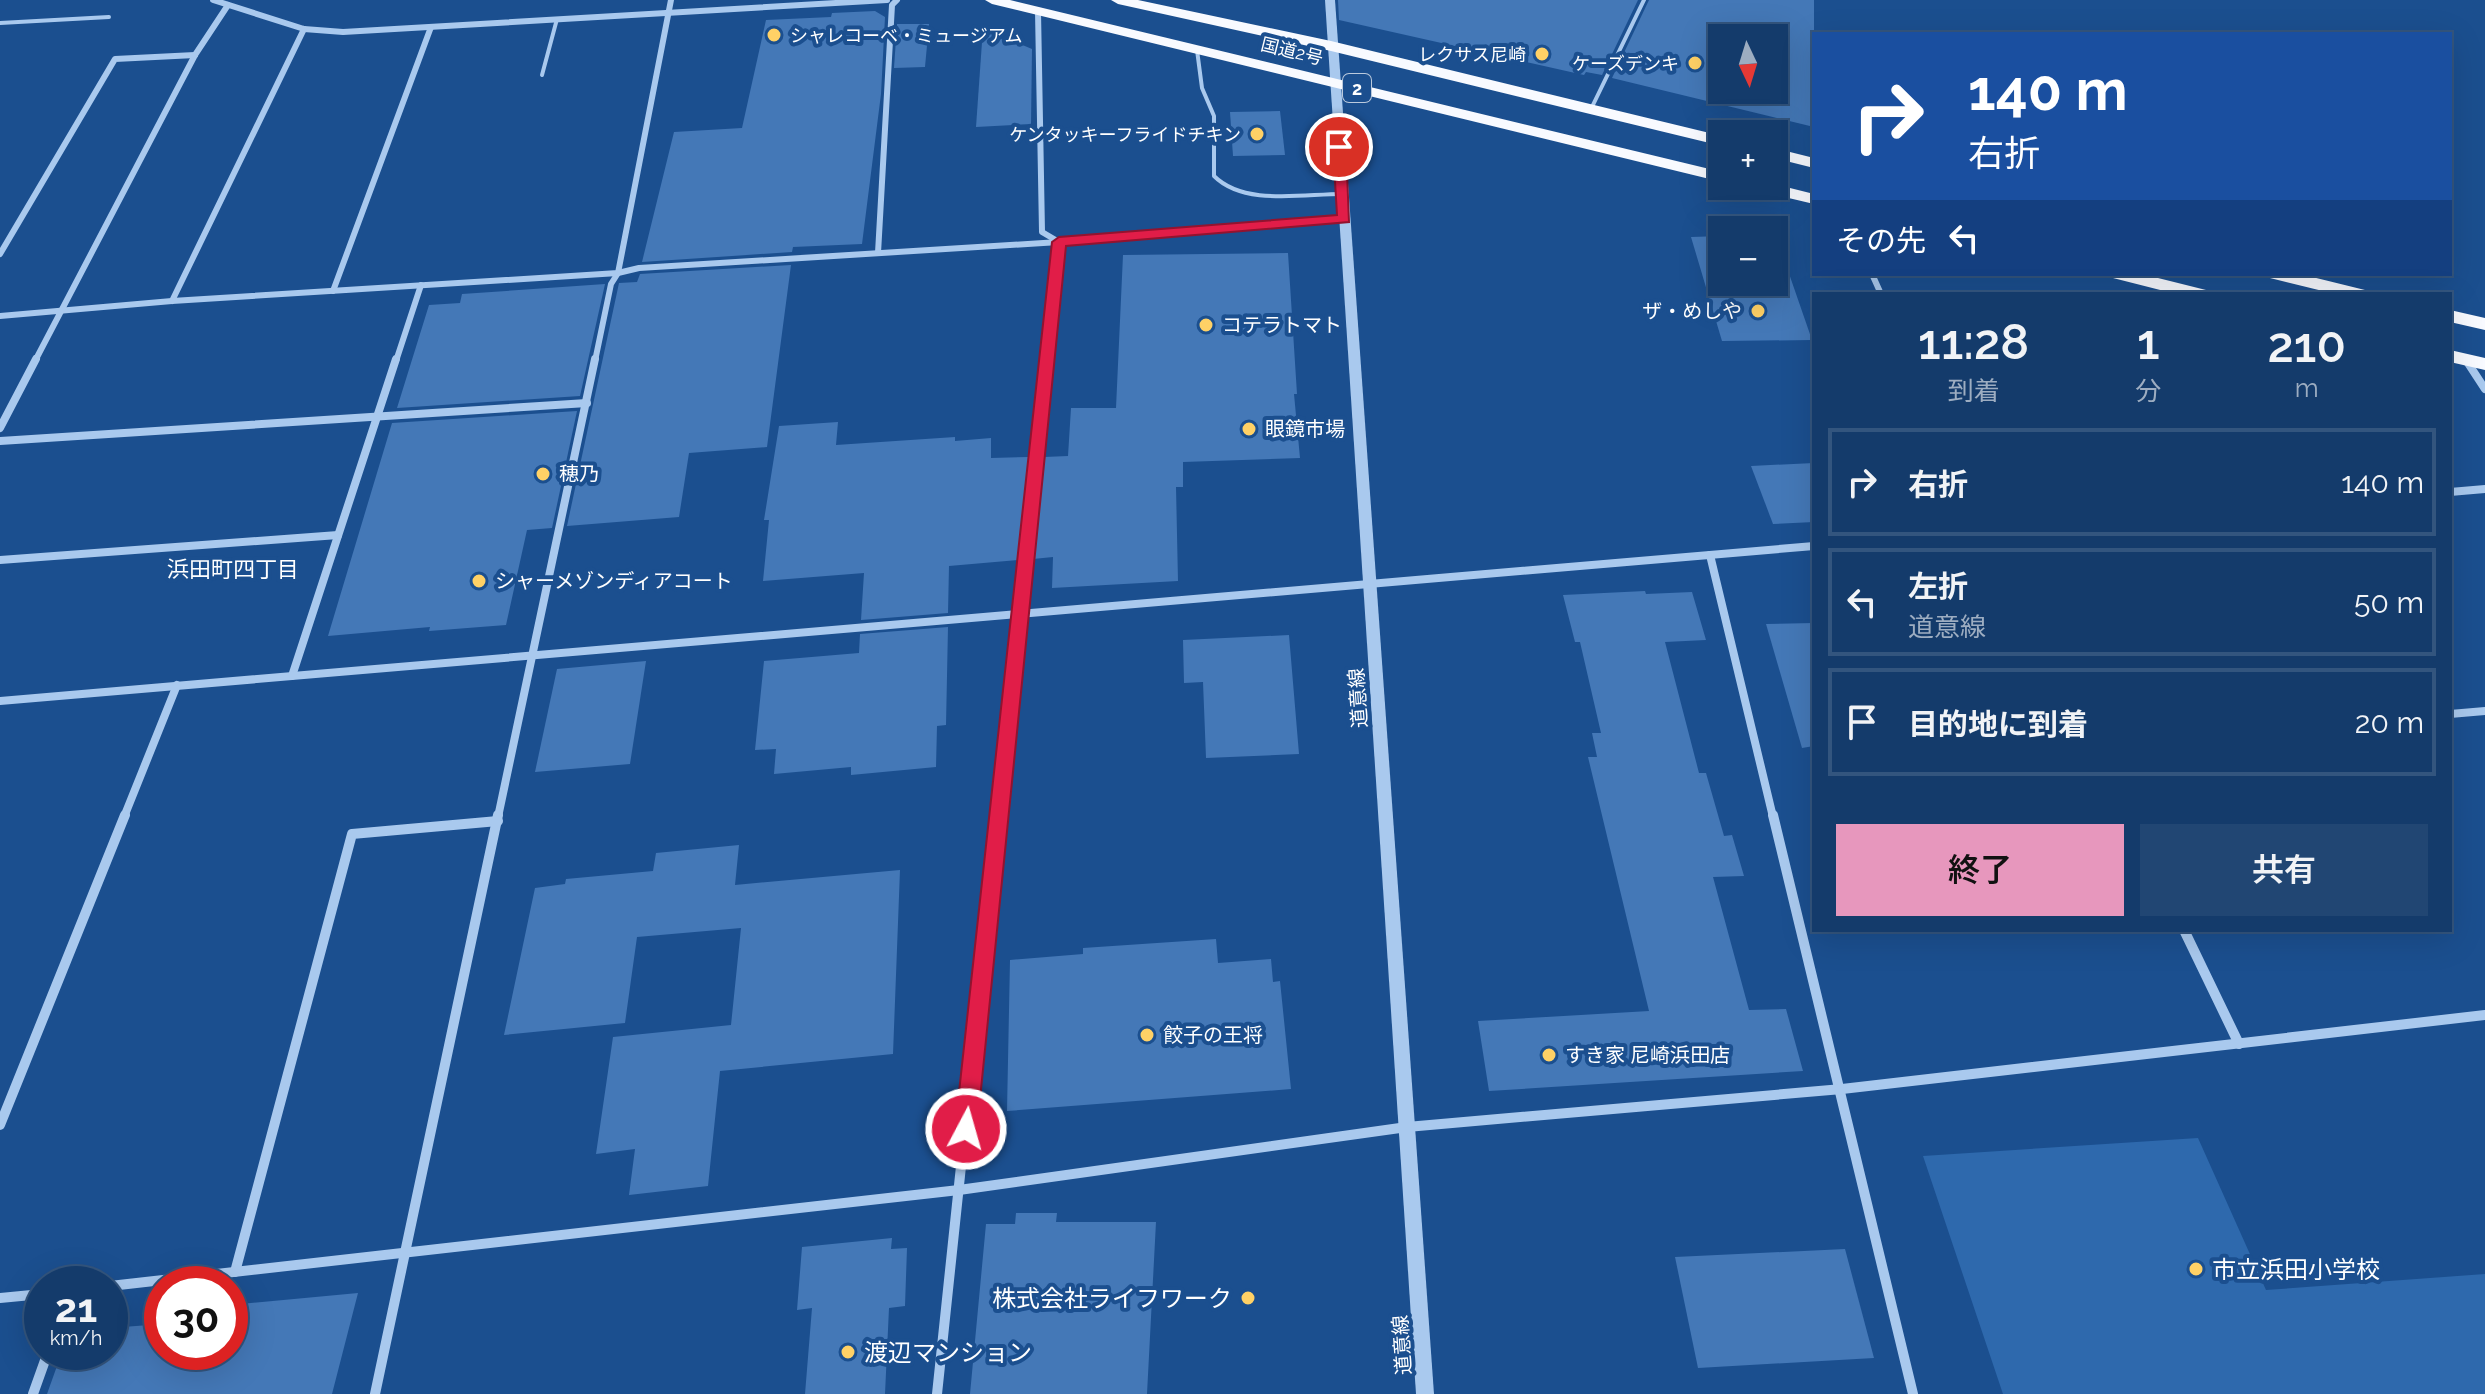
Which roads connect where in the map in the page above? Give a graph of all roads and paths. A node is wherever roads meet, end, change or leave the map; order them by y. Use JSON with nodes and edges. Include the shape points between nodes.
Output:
{"nodes":[{"id":1,"x":213,"y":0,"type":"edge"},
{"id":2,"x":671,"y":0,"type":"edge"},
{"id":3,"x":887,"y":0,"type":"edge"},
{"id":4,"x":897,"y":0,"type":"edge"},
{"id":5,"x":992,"y":0,"type":"edge"},
{"id":6,"x":1118,"y":0,"type":"edge"},
{"id":7,"x":1330,"y":0,"type":"edge"},
{"id":8,"x":1644,"y":0,"type":"edge"},
{"id":9,"x":228,"y":5,"type":"junction"},
{"id":10,"x":1038,"y":11,"type":"junction"},
{"id":11,"x":668,"y":13,"type":"junction"},
{"id":12,"x":109,"y":17,"type":"dead end"},
{"id":13,"x":557,"y":19,"type":"junction"},
{"id":14,"x":0,"y":23,"type":"edge"},
{"id":15,"x":431,"y":27,"type":"junction"},
{"id":16,"x":304,"y":29,"type":"junction"},
{"id":17,"x":1331,"y":46,"type":"junction"},
{"id":18,"x":1197,"y":50,"type":"junction"},
{"id":19,"x":195,"y":55,"type":"junction"},
{"id":20,"x":542,"y":75,"type":"dead end"},
{"id":21,"x":1334,"y":82,"type":"junction"},
{"id":22,"x":1591,"y":109,"type":"junction"},
{"id":23,"x":1708,"y":138,"type":"edge"},
{"id":24,"x":1788,"y":156,"type":"edge"},
{"id":25,"x":1812,"y":162,"type":"edge"},
{"id":26,"x":1708,"y":174,"type":"edge"},
{"id":27,"x":1788,"y":193,"type":"edge"},
{"id":28,"x":1342,"y":194,"type":"junction"},
{"id":29,"x":1812,"y":199,"type":"edge"},
{"id":30,"x":1344,"y":218,"type":"junction"},
{"id":31,"x":1059,"y":242,"type":"junction"},
{"id":32,"x":878,"y":253,"type":"junction"},
{"id":33,"x":0,"y":254,"type":"edge"},
{"id":34,"x":618,"y":273,"type":"junction"},
{"id":35,"x":2127,"y":276,"type":"edge"},
{"id":36,"x":2284,"y":276,"type":"edge"},
{"id":37,"x":421,"y":285,"type":"junction"},
{"id":38,"x":333,"y":291,"type":"junction"},
{"id":39,"x":2192,"y":292,"type":"edge"},
{"id":40,"x":2351,"y":292,"type":"edge"},
{"id":41,"x":172,"y":301,"type":"junction"},
{"id":42,"x":63,"y":310,"type":"junction"},
{"id":43,"x":0,"y":316,"type":"edge"},
{"id":44,"x":2452,"y":316,"type":"edge"},
{"id":45,"x":2485,"y":324,"type":"edge"},
{"id":46,"x":2458,"y":358,"type":"edge"},
{"id":47,"x":2485,"y":364,"type":"edge"},
{"id":48,"x":2485,"y":389,"type":"edge"},
{"id":49,"x":587,"y":403,"type":"junction"},
{"id":50,"x":378,"y":416,"type":"junction"},
{"id":51,"x":1,"y":427,"type":"edge"},
{"id":52,"x":0,"y":441,"type":"edge"},
{"id":53,"x":2485,"y":489,"type":"edge"},
{"id":54,"x":2452,"y":492,"type":"edge"},
{"id":55,"x":338,"y":535,"type":"junction"},
{"id":56,"x":1812,"y":546,"type":"edge"},
{"id":57,"x":1710,"y":555,"type":"junction"},
{"id":58,"x":0,"y":560,"type":"edge"},
{"id":59,"x":1370,"y":584,"type":"junction"},
{"id":60,"x":1020,"y":613,"type":"junction"},
{"id":61,"x":533,"y":655,"type":"junction"},
{"id":62,"x":292,"y":676,"type":"junction"},
{"id":63,"x":177,"y":685,"type":"junction"},
{"id":64,"x":0,"y":701,"type":"edge"},
{"id":65,"x":2485,"y":711,"type":"edge"},
{"id":66,"x":2452,"y":714,"type":"edge"},
{"id":67,"x":498,"y":821,"type":"junction"},
{"id":68,"x":2185,"y":932,"type":"edge"},
{"id":69,"x":2485,"y":1015,"type":"edge"},
{"id":70,"x":2239,"y":1044,"type":"junction"},
{"id":71,"x":1842,"y":1089,"type":"junction"},
{"id":72,"x":0,"y":1125,"type":"edge"},
{"id":73,"x":1407,"y":1127,"type":"junction"},
{"id":74,"x":959,"y":1190,"type":"junction"},
{"id":75,"x":407,"y":1251,"type":"junction"},
{"id":76,"x":237,"y":1266,"type":"edge"},
{"id":77,"x":248,"y":1270,"type":"edge"},
{"id":78,"x":24,"y":1296,"type":"edge"},
{"id":79,"x":0,"y":1298,"type":"edge"},
{"id":80,"x":42,"y":1370,"type":"edge"},
{"id":81,"x":33,"y":1394,"type":"edge"},
{"id":82,"x":375,"y":1394,"type":"edge"},
{"id":83,"x":937,"y":1394,"type":"edge"},
{"id":84,"x":1425,"y":1394,"type":"edge"},
{"id":85,"x":1913,"y":1394,"type":"edge"}],
"edges":[{"from":1,"to":9,"type":"street"},
{"from":2,"to":11,"type":"street"},
{"from":3,"to":11,"type":"street"},
{"from":4,"to":32,"type":"street","via":[[892,5]]},
{"from":5,"to":10,"type":"highway","name":"国道2号","number":"2"},
{"from":6,"to":17,"type":"highway","name":"国道2号","number":"2"},
{"from":7,"to":17,"type":"street","name":"道意線"},
{"from":8,"to":22,"type":"lane"},
{"from":9,"to":16,"type":"street"},
{"from":9,"to":19,"type":"street"},
{"from":10,"to":18,"type":"highway","name":"国道2号","number":"2"},
{"from":10,"to":31,"type":"street","via":[[1042,232]]},
{"from":11,"to":13,"type":"street"},
{"from":11,"to":34,"type":"street"},
{"from":12,"to":14,"type":"lane"},
{"from":13,"to":15,"type":"street"},
{"from":13,"to":20,"type":"lane"},
{"from":15,"to":16,"type":"street"},
{"from":15,"to":38,"type":"street"},
{"from":16,"to":41,"type":"street"},
{"from":17,"to":21,"type":"street","name":"道意線"},
{"from":17,"to":22,"type":"highway","name":"国道2号","number":"2"},
{"from":18,"to":21,"type":"highway","name":"国道2号","number":"2"},
{"from":18,"to":28,"type":"lane","via":[[1202,88],[1214,116],[1214,176],[1226,188],[1246,194]]},
{"from":19,"to":33,"type":"street","via":[[115,59]]},
{"from":19,"to":42,"type":"street"},
{"from":21,"to":26,"type":"highway","name":"国道2号","number":"2"},
{"from":21,"to":28,"type":"street","name":"道意線"},
{"from":22,"to":23,"type":"highway","name":"国道2号","number":"2"},
{"from":24,"to":25,"type":"highway"},
{"from":27,"to":29,"type":"highway"},
{"from":28,"to":30,"type":"street","name":"道意線"},
{"from":30,"to":31,"type":"street"},
{"from":30,"to":59,"type":"street","name":"道意線"},
{"from":31,"to":32,"type":"street"},
{"from":31,"to":60,"type":"street"},
{"from":32,"to":34,"type":"street"},
{"from":34,"to":37,"type":"street"},
{"from":34,"to":49,"type":"street","via":[[611,284]]},
{"from":35,"to":39,"type":"highway"},
{"from":36,"to":40,"type":"highway"},
{"from":37,"to":38,"type":"street"},
{"from":37,"to":50,"type":"street"},
{"from":38,"to":41,"type":"street"},
{"from":41,"to":42,"type":"street"},
{"from":42,"to":43,"type":"street"},
{"from":42,"to":51,"type":"street"},
{"from":44,"to":45,"type":"highway"},
{"from":46,"to":47,"type":"highway"},
{"from":46,"to":48,"type":"street"},
{"from":49,"to":50,"type":"street"},
{"from":49,"to":61,"type":"street"},
{"from":50,"to":52,"type":"street"},
{"from":50,"to":55,"type":"street"},
{"from":53,"to":54,"type":"street"},
{"from":55,"to":58,"type":"street"},
{"from":55,"to":62,"type":"street"},
{"from":56,"to":57,"type":"street"},
{"from":57,"to":59,"type":"street"},
{"from":57,"to":71,"type":"street"},
{"from":59,"to":60,"type":"street"},
{"from":59,"to":73,"type":"street","name":"道意線"},
{"from":60,"to":61,"type":"street"},
{"from":60,"to":74,"type":"street"},
{"from":61,"to":62,"type":"street"},
{"from":61,"to":67,"type":"street"},
{"from":62,"to":63,"type":"street"},
{"from":63,"to":64,"type":"street"},
{"from":63,"to":72,"type":"street"},
{"from":65,"to":66,"type":"street"},
{"from":67,"to":75,"type":"street"},
{"from":67,"to":76,"type":"street","via":[[352,834]]},
{"from":68,"to":70,"type":"street"},
{"from":69,"to":70,"type":"street"},
{"from":70,"to":71,"type":"street"},
{"from":71,"to":73,"type":"street"},
{"from":71,"to":85,"type":"street"},
{"from":73,"to":74,"type":"street"},
{"from":73,"to":84,"type":"street","name":"道意線"},
{"from":74,"to":75,"type":"street"},
{"from":74,"to":83,"type":"street"},
{"from":75,"to":77,"type":"street"},
{"from":75,"to":82,"type":"street"},
{"from":78,"to":79,"type":"street"},
{"from":80,"to":81,"type":"street"}]}
